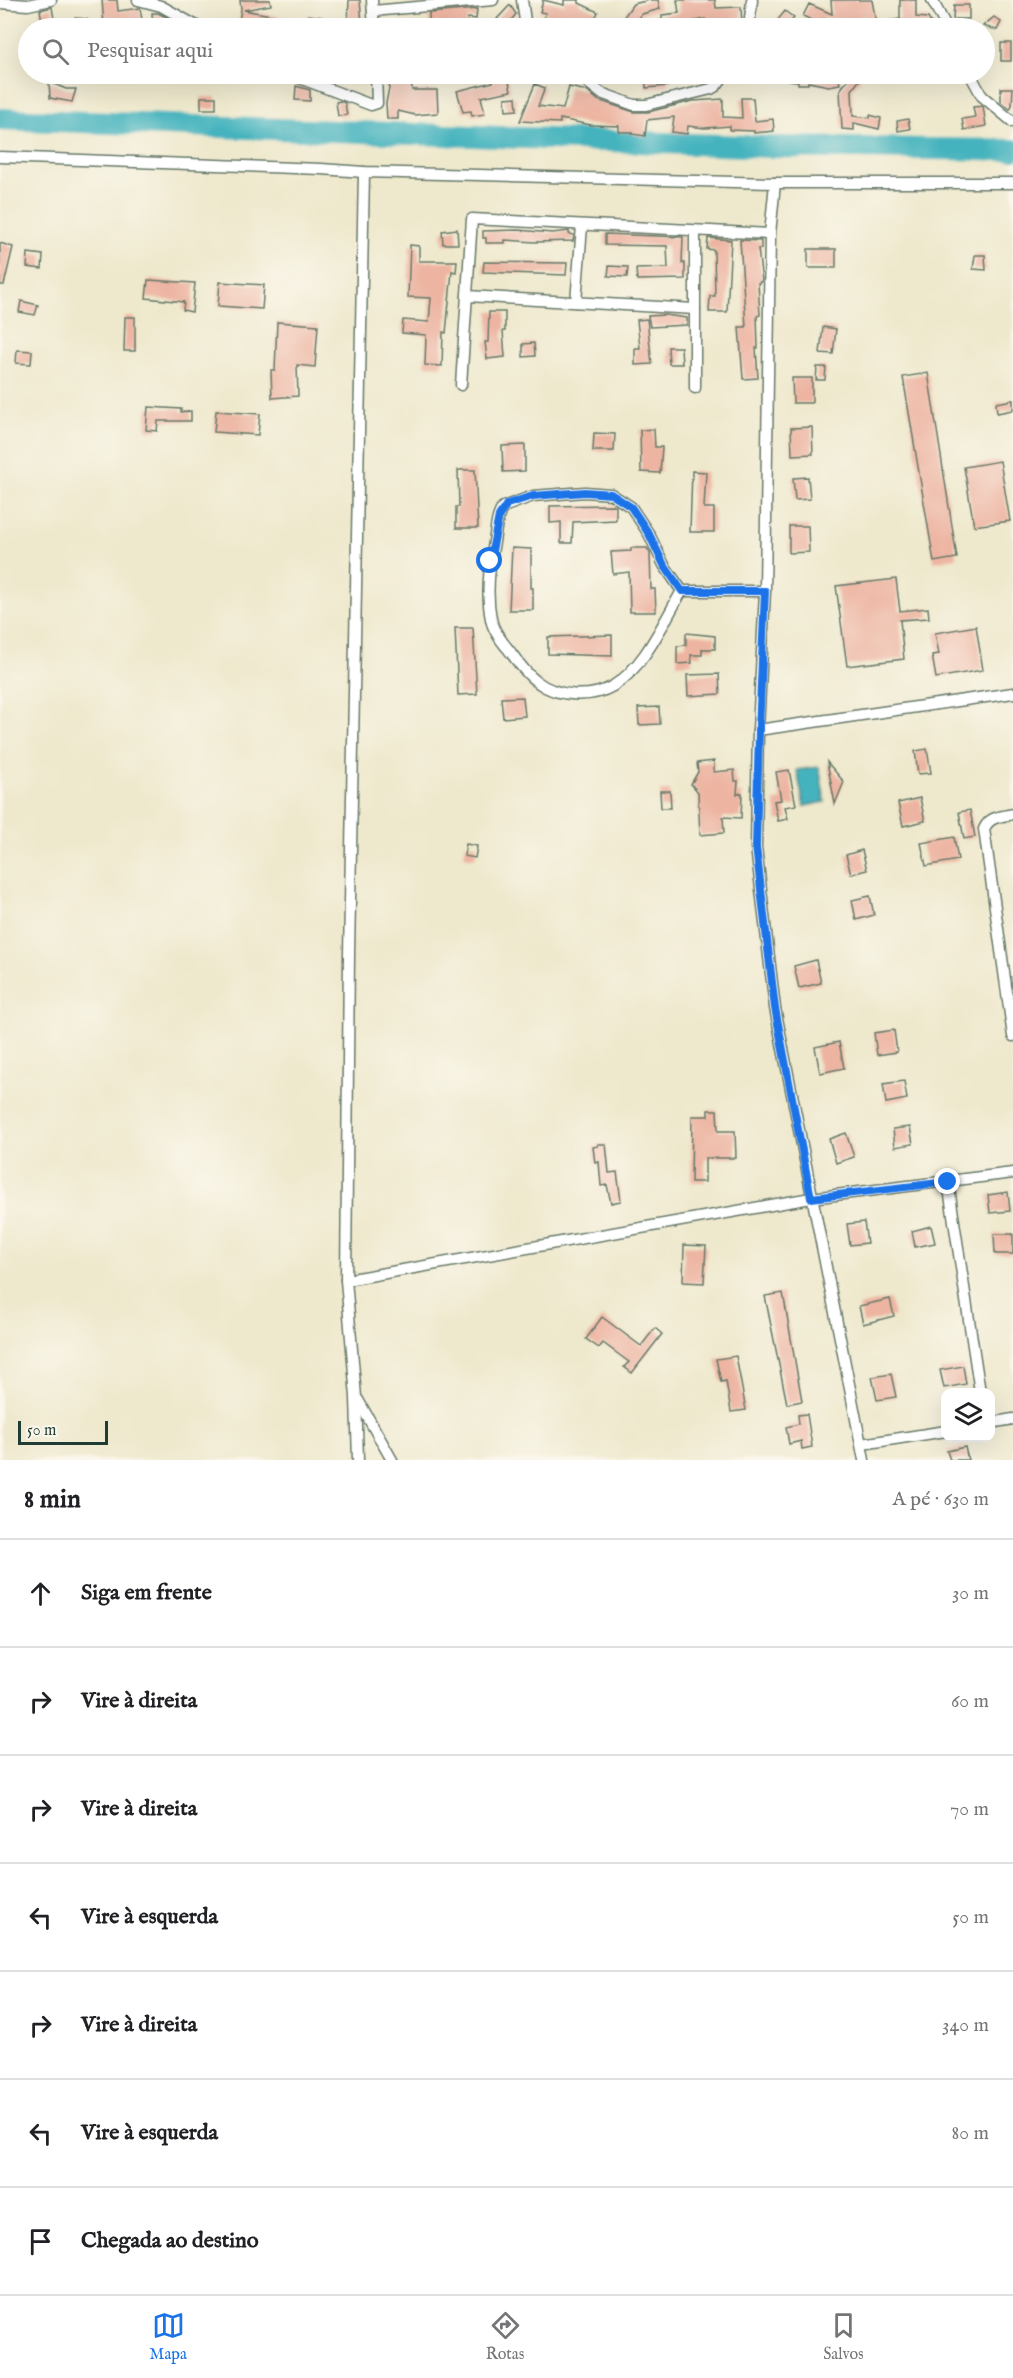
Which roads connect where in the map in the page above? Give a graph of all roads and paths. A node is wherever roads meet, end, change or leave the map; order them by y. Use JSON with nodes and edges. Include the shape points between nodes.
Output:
{"nodes":[{"id":1,"x":51,"y":0,"type":"edge"},
{"id":2,"x":138,"y":0,"type":"edge"},
{"id":3,"x":493,"y":0,"type":"edge"},
{"id":4,"x":522,"y":0,"type":"edge"},
{"id":5,"x":752,"y":0,"type":"edge"},
{"id":6,"x":932,"y":0,"type":"edge"},
{"id":7,"x":0,"y":3,"type":"edge"},
{"id":8,"x":373,"y":5,"type":"edge"},
{"id":9,"x":182,"y":18,"type":"edge"},
{"id":10,"x":525,"y":18,"type":"edge"},
{"id":11,"x":750,"y":18,"type":"edge"},
{"id":12,"x":941,"y":18,"type":"edge"},
{"id":13,"x":315,"y":84,"type":"edge"},
{"id":14,"x":376,"y":84,"type":"edge"},
{"id":15,"x":590,"y":84,"type":"edge"},
{"id":16,"x":718,"y":84,"type":"edge"},
{"id":17,"x":975,"y":84,"type":"edge"},
{"id":18,"x":1013,"y":122,"type":"edge"},
{"id":19,"x":0,"y":157,"type":"edge"},
{"id":20,"x":364,"y":172,"type":"junction"},
{"id":21,"x":775,"y":183,"type":"junction"},
{"id":22,"x":1013,"y":183,"type":"edge"},
{"id":23,"x":582,"y":226,"type":"junction"},
{"id":24,"x":695,"y":231,"type":"junction"},
{"id":25,"x":770,"y":234,"type":"junction"},
{"id":26,"x":466,"y":296,"type":"junction"},
{"id":27,"x":576,"y":302,"type":"junction"},
{"id":28,"x":695,"y":309,"type":"junction"},
{"id":29,"x":461,"y":386,"type":"dead end"},
{"id":30,"x":695,"y":388,"type":"dead end"},
{"id":31,"x":682,"y":591,"type":"junction"},
{"id":32,"x":765,"y":591,"type":"junction"},
{"id":33,"x":1013,"y":693,"type":"edge"},
{"id":34,"x":759,"y":730,"type":"junction"},
{"id":35,"x":1013,"y":814,"type":"edge"},
{"id":36,"x":1013,"y":1036,"type":"edge"},
{"id":37,"x":1013,"y":1173,"type":"edge"},
{"id":38,"x":948,"y":1182,"type":"junction"},
{"id":39,"x":811,"y":1198,"type":"junction"},
{"id":40,"x":346,"y":1280,"type":"junction"},
{"id":41,"x":979,"y":1388,"type":"edge"},
{"id":42,"x":356,"y":1397,"type":"junction"},
{"id":43,"x":1013,"y":1419,"type":"edge"},
{"id":44,"x":995,"y":1423,"type":"edge"},
{"id":45,"x":941,"y":1432,"type":"edge"},
{"id":46,"x":862,"y":1444,"type":"junction"},
{"id":47,"x":358,"y":1460,"type":"edge"},
{"id":48,"x":392,"y":1460,"type":"edge"},
{"id":49,"x":864,"y":1460,"type":"edge"}],
"edges":[{"from":1,"to":7,"type":"street","via":[[28,5]]},
{"from":2,"to":9,"type":"street","via":[[161,6]]},
{"from":3,"to":8,"type":"street"},
{"from":4,"to":10,"type":"street"},
{"from":5,"to":11,"type":"street"},
{"from":6,"to":12,"type":"street"},
{"from":13,"to":14,"type":"street","via":[[371,105],[377,103]]},
{"from":15,"to":16,"type":"street","via":[[601,93],[640,106],[711,89]]},
{"from":17,"to":18,"type":"street","via":[[981,96]]},
{"from":19,"to":20,"type":"street"},
{"from":20,"to":21,"type":"street"},
{"from":20,"to":40,"type":"street"},
{"from":21,"to":22,"type":"street"},
{"from":21,"to":25,"type":"street"},
{"from":23,"to":24,"type":"street"},
{"from":23,"to":26,"type":"street","via":[[472,219]]},
{"from":23,"to":27,"type":"street"},
{"from":24,"to":25,"type":"street"},
{"from":24,"to":28,"type":"street"},
{"from":25,"to":32,"type":"street"},
{"from":26,"to":27,"type":"street"},
{"from":26,"to":29,"type":"street"},
{"from":27,"to":28,"type":"street"},
{"from":28,"to":30,"type":"street"},
{"from":31,"to":31,"type":"street","via":[[642,657],[615,685],[599,693],[579,695],[537,682],[502,642],[491,621],[490,561],[500,511],[507,504],[533,496],[611,494],[631,507]]},
{"from":31,"to":32,"type":"street"},
{"from":32,"to":34,"type":"street"},
{"from":33,"to":34,"type":"street"},
{"from":34,"to":39,"type":"street","via":[[756,847],[761,901],[775,1008]]},
{"from":35,"to":36,"type":"street","via":[[993,818],[984,829]]},
{"from":37,"to":38,"type":"street"},
{"from":38,"to":39,"type":"street"},
{"from":38,"to":41,"type":"street"},
{"from":39,"to":40,"type":"street"},
{"from":39,"to":46,"type":"street"},
{"from":40,"to":42,"type":"street"},
{"from":42,"to":47,"type":"street"},
{"from":42,"to":48,"type":"street"},
{"from":43,"to":44,"type":"street"},
{"from":45,"to":46,"type":"street"},
{"from":46,"to":49,"type":"street"}]}
